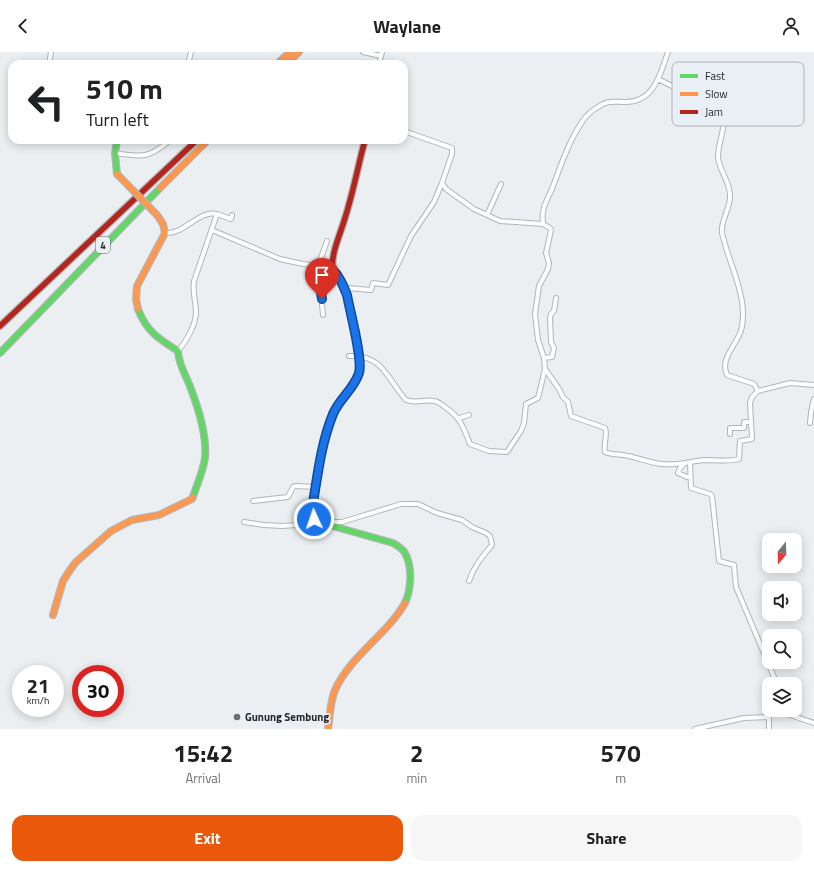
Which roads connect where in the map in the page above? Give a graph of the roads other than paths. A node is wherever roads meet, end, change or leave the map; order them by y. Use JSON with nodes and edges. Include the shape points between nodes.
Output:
{"nodes":[{"id":1,"x":290,"y":52,"type":"edge"},
{"id":2,"x":299,"y":52,"type":"edge"},
{"id":3,"x":363,"y":52,"type":"edge"},
{"id":4,"x":668,"y":52,"type":"edge"},
{"id":5,"x":381,"y":54,"type":"edge"},
{"id":6,"x":281,"y":60,"type":"edge"},
{"id":7,"x":290,"y":60,"type":"edge"},
{"id":8,"x":658,"y":79,"type":"junction"},
{"id":9,"x":672,"y":86,"type":"edge"},
{"id":10,"x":725,"y":126,"type":"edge"},
{"id":11,"x":408,"y":132,"type":"edge"},
{"id":12,"x":117,"y":144,"type":"edge"},
{"id":13,"x":166,"y":144,"type":"edge"},
{"id":14,"x":193,"y":144,"type":"edge"},
{"id":15,"x":204,"y":144,"type":"edge"},
{"id":16,"x":364,"y":144,"type":"edge"},
{"id":17,"x":115,"y":153,"type":"junction"},
{"id":18,"x":442,"y":183,"type":"junction"},
{"id":19,"x":501,"y":184,"type":"dead end"},
{"id":20,"x":217,"y":214,"type":"junction"},
{"id":21,"x":232,"y":215,"type":"dead end"},
{"id":22,"x":487,"y":215,"type":"junction"},
{"id":23,"x":543,"y":224,"type":"junction"},
{"id":24,"x":212,"y":230,"type":"junction"},
{"id":25,"x":165,"y":234,"type":"junction"},
{"id":26,"x":327,"y":241,"type":"dead end"},
{"id":27,"x":318,"y":266,"type":"junction"},
{"id":28,"x":332,"y":269,"type":"junction"},
{"id":29,"x":347,"y":295,"type":"junction"},
{"id":30,"x":556,"y":298,"type":"dead end"},
{"id":31,"x":323,"y":315,"type":"dead end"},
{"id":32,"x":0,"y":326,"type":"edge"},
{"id":33,"x":178,"y":351,"type":"junction"},
{"id":34,"x":0,"y":353,"type":"edge"},
{"id":35,"x":358,"y":355,"type":"junction"},
{"id":36,"x":349,"y":356,"type":"dead end"},
{"id":37,"x":544,"y":358,"type":"junction"},
{"id":38,"x":545,"y":369,"type":"junction"},
{"id":39,"x":814,"y":385,"type":"edge"},
{"id":40,"x":758,"y":391,"type":"junction"},
{"id":41,"x":814,"y":399,"type":"edge"},
{"id":42,"x":469,"y":415,"type":"dead end"},
{"id":43,"x":459,"y":418,"type":"junction"},
{"id":44,"x":812,"y":421,"type":"edge"},
{"id":45,"x":751,"y":422,"type":"junction"},
{"id":46,"x":730,"y":434,"type":"dead end"},
{"id":47,"x":688,"y":463,"type":"junction"},
{"id":48,"x":690,"y":476,"type":"junction"},
{"id":49,"x":316,"y":487,"type":"junction"},
{"id":50,"x":253,"y":500,"type":"dead end"},
{"id":51,"x":311,"y":520,"type":"junction"},
{"id":52,"x":244,"y":522,"type":"dead end"},
{"id":53,"x":469,"y":581,"type":"dead end"},
{"id":54,"x":53,"y":615,"type":"dead end"},
{"id":55,"x":774,"y":677,"type":"edge"},
{"id":56,"x":767,"y":717,"type":"edge"},
{"id":57,"x":770,"y":717,"type":"edge"},
{"id":58,"x":797,"y":717,"type":"edge"},
{"id":59,"x":814,"y":723,"type":"edge"},
{"id":60,"x":328,"y":729,"type":"edge"},
{"id":61,"x":695,"y":729,"type":"edge"},
{"id":62,"x":770,"y":729,"type":"edge"}],
"edges":[{"from":1,"to":6,"type":"main road"},
{"from":2,"to":7,"type":"main road"},
{"from":3,"to":5,"type":"street"},
{"from":4,"to":8,"type":"street"},
{"from":8,"to":9,"type":"street"},
{"from":8,"to":23,"type":"street","via":[[646,97],[624,102],[607,102],[584,118],[567,150],[551,191],[543,212]]},
{"from":10,"to":40,"type":"street","via":[[718,159],[730,195],[722,233],[743,306],[741,333],[727,357],[725,370],[728,375],[754,384]]},
{"from":11,"to":18,"type":"street","via":[[452,148]]},
{"from":12,"to":17,"type":"main road"},
{"from":13,"to":17,"type":"street","via":[[149,155]]},
{"from":14,"to":32,"type":"main road","number":"4"},
{"from":15,"to":34,"type":"main road","number":"4"},
{"from":16,"to":28,"type":"main road","via":[[334,250]]},
{"from":17,"to":25,"type":"main road","bridge":true,"via":[[117,174],[157,215],[163,224]]},
{"from":18,"to":22,"type":"street","via":[[452,194]]},
{"from":18,"to":29,"type":"street","via":[[434,202],[411,236],[388,285],[373,283],[371,290],[348,288]]},
{"from":19,"to":22,"type":"street"},
{"from":20,"to":21,"type":"street","via":[[231,219]]},
{"from":20,"to":24,"type":"street"},
{"from":20,"to":25,"type":"street","via":[[204,216],[178,231]]},
{"from":22,"to":23,"type":"street","via":[[500,221]]},
{"from":23,"to":37,"type":"street","via":[[550,228],[551,233],[546,253],[549,263],[539,286],[535,314],[538,340]]},
{"from":24,"to":27,"type":"street","via":[[280,259]]},
{"from":24,"to":33,"type":"street","via":[[194,281],[196,313],[193,326]]},
{"from":25,"to":33,"type":"main road","via":[[137,286],[136,301],[146,328]]},
{"from":26,"to":27,"type":"street"},
{"from":27,"to":28,"type":"street","via":[[322,269]]},
{"from":27,"to":31,"type":"street","via":[[322,276],[320,284]]},
{"from":28,"to":29,"type":"main road","via":[[339,276]]},
{"from":29,"to":35,"type":"main road"},
{"from":30,"to":37,"type":"street","via":[[554,312],[550,315],[554,351],[552,357]]},
{"from":33,"to":54,"type":"main road","via":[[178,358],[195,399],[204,434],[205,458],[192,499],[158,516],[132,520],[111,531],[70,570],[63,581]]},
{"from":35,"to":36,"type":"street"},
{"from":35,"to":43,"type":"street","via":[[378,363],[406,400],[433,400]]},
{"from":35,"to":49,"type":"main road","via":[[359,373],[334,412],[322,446]]},
{"from":37,"to":38,"type":"street"},
{"from":38,"to":43,"type":"street","via":[[538,398],[526,404],[521,431],[507,452],[488,451],[470,444]]},
{"from":38,"to":47,"type":"street","via":[[568,402],[571,416],[606,428],[605,452],[646,462]]},
{"from":39,"to":40,"type":"street","via":[[790,382]]},
{"from":40,"to":45,"type":"street","via":[[750,403]]},
{"from":41,"to":44,"type":"street"},
{"from":42,"to":43,"type":"street"},
{"from":45,"to":46,"type":"street","via":[[744,422],[744,428],[730,428]]},
{"from":45,"to":47,"type":"street","via":[[752,439],[740,441],[739,459]]},
{"from":47,"to":48,"type":"street"},
{"from":47,"to":48,"type":"street","via":[[680,468],[678,473]]},
{"from":48,"to":55,"type":"street","via":[[692,488],[712,496],[719,561],[734,565],[736,587]]},
{"from":49,"to":50,"type":"street","via":[[295,486],[288,497]]},
{"from":49,"to":51,"type":"main road"},
{"from":51,"to":52,"type":"street","via":[[282,526]]},
{"from":51,"to":53,"type":"street","via":[[317,516],[328,522],[342,522],[408,503],[418,504],[455,518],[486,533],[491,539],[492,545],[483,553]]},
{"from":51,"to":60,"type":"main road","via":[[393,543],[402,548],[407,554],[412,578],[404,607],[352,663],[335,690]]},
{"from":56,"to":61,"type":"street","via":[[744,718]]},
{"from":57,"to":62,"type":"street"},
{"from":58,"to":59,"type":"street"}]}
